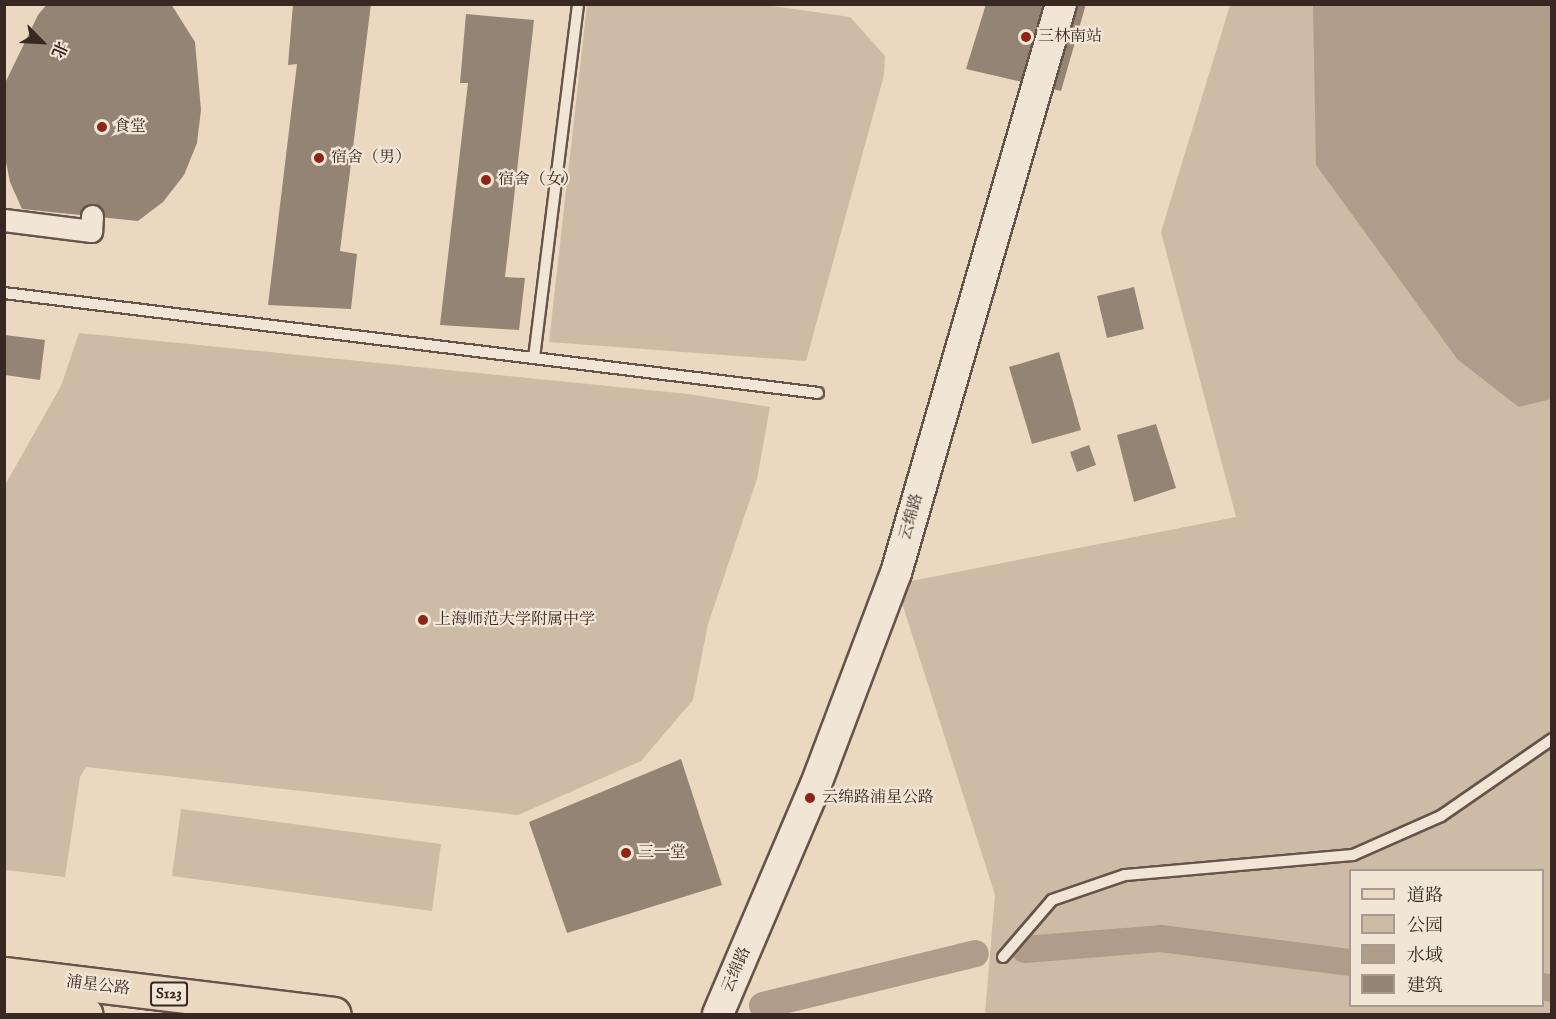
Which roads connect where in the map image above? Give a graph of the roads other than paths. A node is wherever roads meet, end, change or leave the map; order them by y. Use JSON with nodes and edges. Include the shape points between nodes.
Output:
{"nodes":[{"id":1,"x":578,"y":4,"type":"edge"},
{"id":2,"x":1061,"y":4,"type":"edge"},
{"id":3,"x":92,"y":216,"type":"dead end"},
{"id":4,"x":4,"y":220,"type":"edge"},
{"id":5,"x":4,"y":293,"type":"edge"},
{"id":6,"x":534,"y":358,"type":"junction"},
{"id":7,"x":818,"y":393,"type":"dead end"},
{"id":8,"x":1551,"y":739,"type":"edge"},
{"id":9,"x":1003,"y":957,"type":"dead end"},
{"id":10,"x":4,"y":974,"type":"edge"},
{"id":11,"x":4,"y":1005,"type":"edge"},
{"id":12,"x":86,"y":1014,"type":"edge"},
{"id":13,"x":334,"y":1014,"type":"edge"},
{"id":14,"x":718,"y":1014,"type":"edge"}],
"edges":[{"from":1,"to":6,"type":"lane"},
{"from":2,"to":14,"type":"street","name":"云绵路","via":[[896,573],[816,787]]},
{"from":3,"to":4,"type":"street","via":[[91,231]]},
{"from":5,"to":6,"type":"lane"},
{"from":6,"to":7,"type":"lane"},
{"from":8,"to":9,"type":"lane","via":[[1441,816],[1353,855],[1125,875],[1052,900]]},
{"from":10,"to":13,"type":"main road","name":"浦星公路","number":"S123"},
{"from":11,"to":12,"type":"main road"}]}
